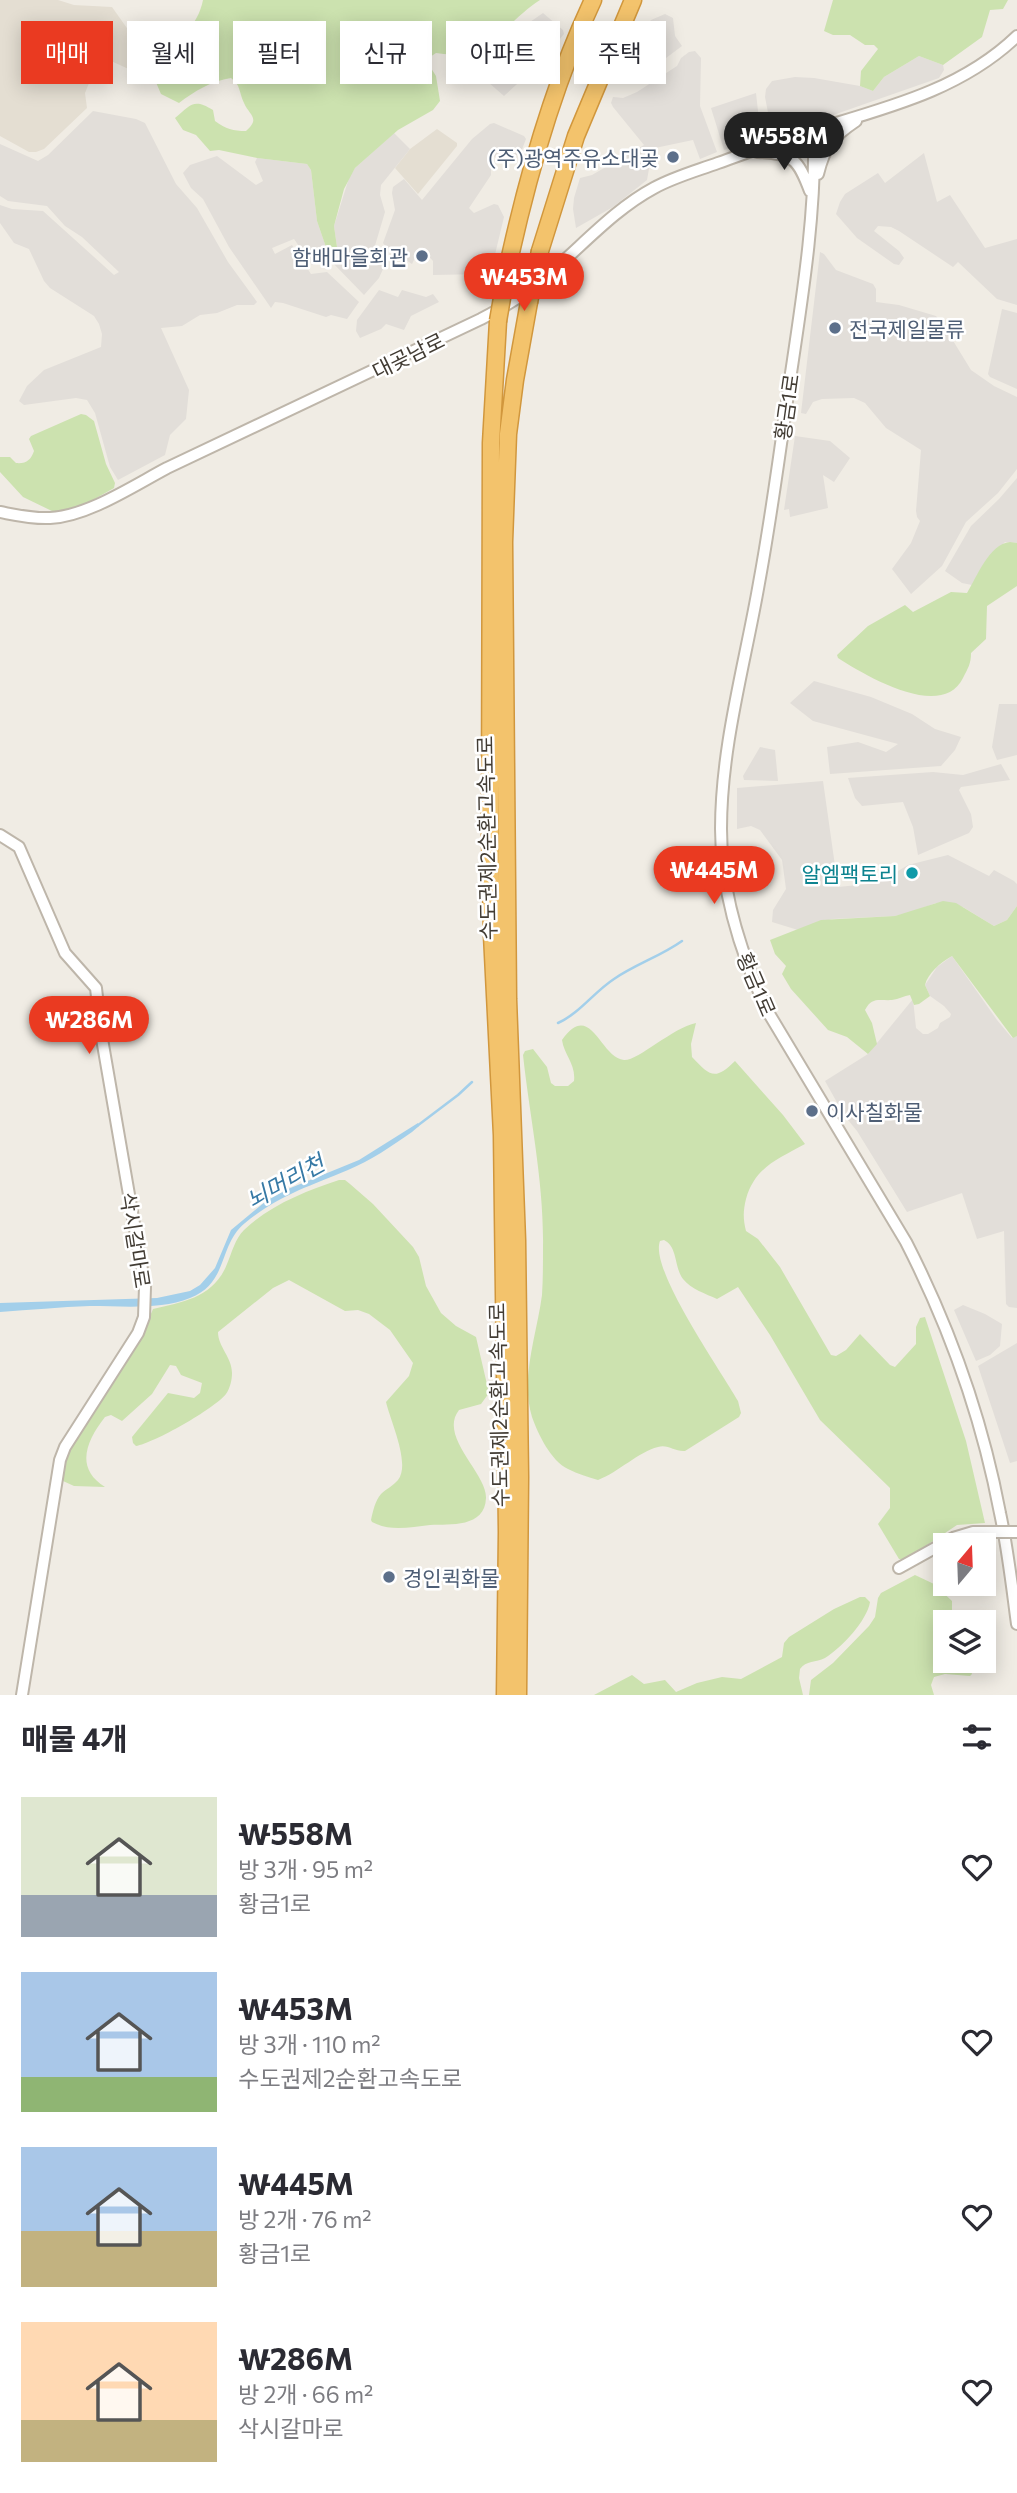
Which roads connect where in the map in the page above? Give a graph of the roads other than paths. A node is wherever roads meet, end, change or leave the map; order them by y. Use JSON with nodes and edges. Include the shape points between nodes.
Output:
{"nodes":[{"id":1,"x":593,"y":0,"type":"edge"},
{"id":2,"x":633,"y":0,"type":"edge"},
{"id":3,"x":1017,"y":36,"type":"edge"},
{"id":4,"x":867,"y":114,"type":"junction"},
{"id":5,"x":814,"y":130,"type":"junction"},
{"id":6,"x":751,"y":151,"type":"junction"},
{"id":7,"x":813,"y":197,"type":"junction"},
{"id":8,"x":0,"y":512,"type":"edge"},
{"id":9,"x":0,"y":835,"type":"edge"},
{"id":10,"x":1017,"y":1532,"type":"edge"},
{"id":11,"x":899,"y":1568,"type":"dead end"},
{"id":12,"x":1014,"y":1583,"type":"edge"},
{"id":13,"x":1017,"y":1624,"type":"edge"},
{"id":14,"x":22,"y":1695,"type":"edge"},
{"id":15,"x":505,"y":1695,"type":"edge"},
{"id":16,"x":518,"y":1695,"type":"edge"}],
"edges":[{"from":1,"to":15,"type":"highway","name":"수도권제2순환고속도로","bridge":true,"via":[[544,127],[506,275],[498,321],[491,443],[490,832],[503,1148]]},
{"from":2,"to":16,"type":"highway","name":"수도권제2순환고속도로","bridge":true,"via":[[576,136],[540,251],[508,434],[504,542],[508,999],[520,1477]]},
{"from":3,"to":4,"type":"street","name":"대곶남로","via":[[960,78]]},
{"from":4,"to":5,"type":"street","name":"대곶남로"},
{"from":4,"to":7,"type":"street","via":[[829,143]]},
{"from":5,"to":6,"type":"street","name":"대곶남로"},
{"from":5,"to":7,"type":"street","name":"황금1로"},
{"from":6,"to":7,"type":"street","via":[[776,152],[795,160]]},
{"from":6,"to":8,"type":"street","name":"대곶남로","via":[[652,188],[539,283],[481,319],[123,492],[63,516]]},
{"from":7,"to":12,"type":"street","name":"황금1로","via":[[768,530],[725,771],[724,871],[738,939],[768,1012],[899,1230],[944,1323],[985,1447]]},
{"from":9,"to":14,"type":"street","name":"삭시갈마로","via":[[19,847],[65,953],[96,988],[145,1290],[144,1317],[134,1341],[60,1460]]},
{"from":10,"to":11,"type":"street","bridge":true,"via":[[973,1532],[953,1538]]},
{"from":12,"to":13,"type":"street","name":"황금1로"}]}
